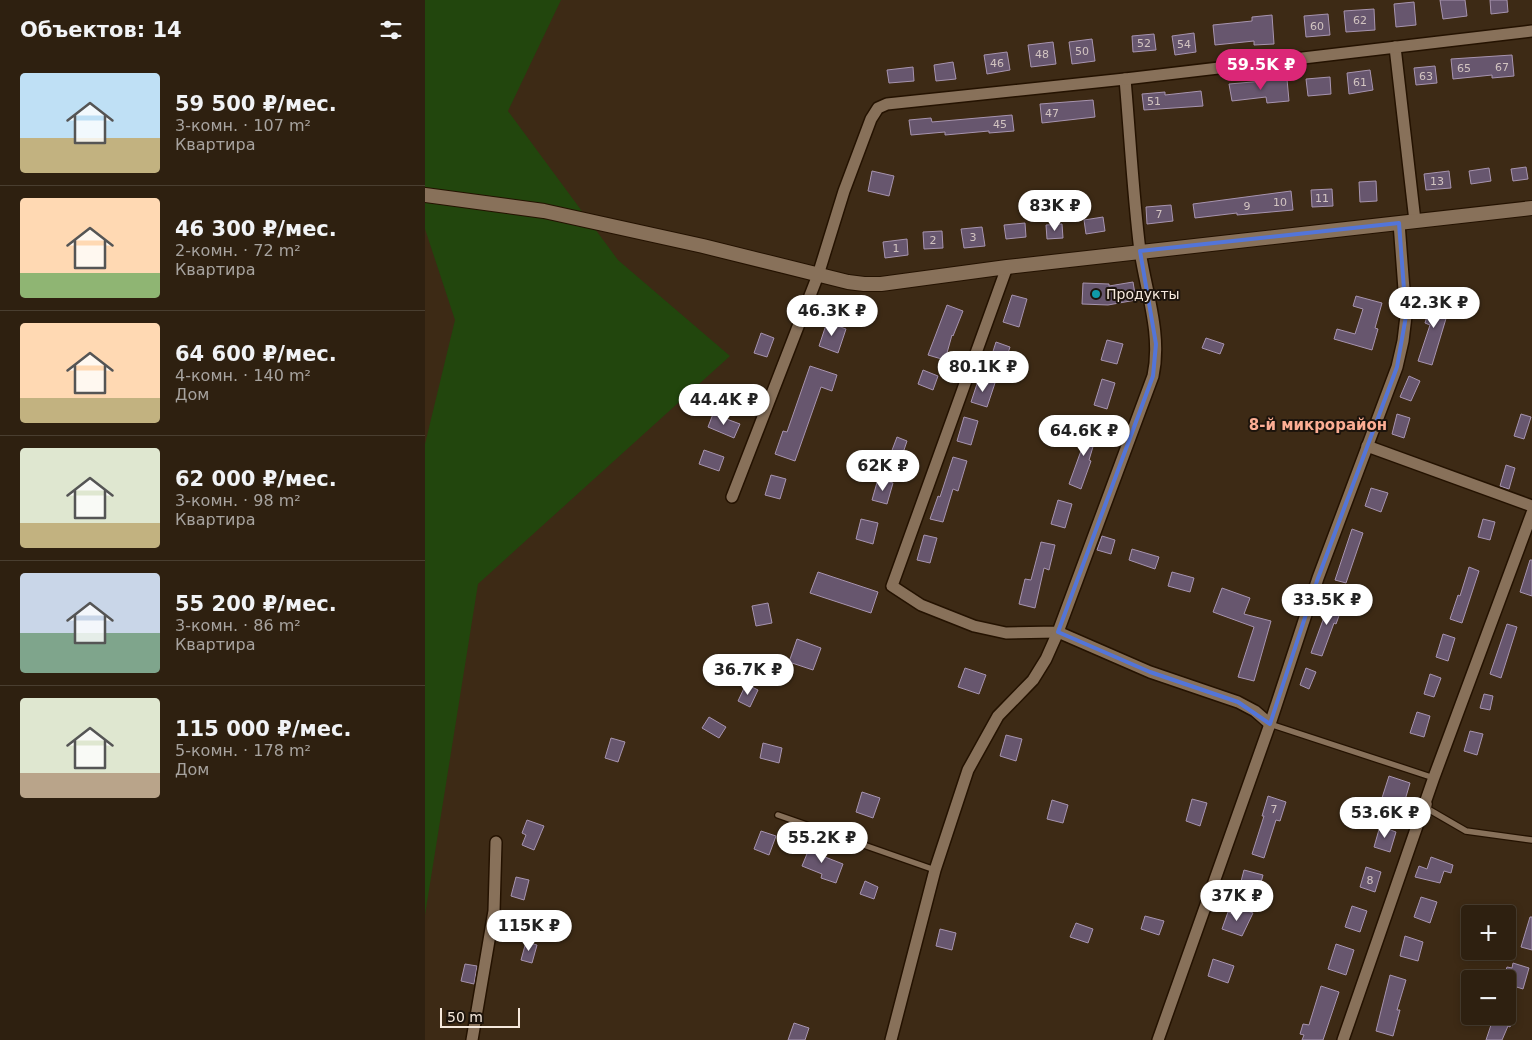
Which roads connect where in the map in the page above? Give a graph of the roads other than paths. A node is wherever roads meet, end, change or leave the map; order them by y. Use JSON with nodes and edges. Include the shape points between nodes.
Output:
{"nodes":[{"id":1,"x":1532,"y":31,"type":"edge"},
{"id":2,"x":1395,"y":46,"type":"junction"},
{"id":3,"x":1125,"y":79,"type":"junction"},
{"id":4,"x":425,"y":195,"type":"edge"},
{"id":5,"x":1532,"y":208,"type":"edge"},
{"id":6,"x":1415,"y":221,"type":"junction"},
{"id":7,"x":1399,"y":223,"type":"junction"},
{"id":8,"x":1140,"y":251,"type":"junction"},
{"id":9,"x":1007,"y":267,"type":"junction"},
{"id":10,"x":818,"y":274,"type":"junction"},
{"id":11,"x":1367,"y":446,"type":"junction"},
{"id":12,"x":732,"y":497,"type":"dead end"},
{"id":13,"x":1532,"y":506,"type":"edge"},
{"id":14,"x":1532,"y":513,"type":"edge"},
{"id":15,"x":1058,"y":632,"type":"junction"},
{"id":16,"x":1270,"y":724,"type":"junction"},
{"id":17,"x":1434,"y":777,"type":"junction"},
{"id":18,"x":779,"y":815,"type":"dead end"},
{"id":19,"x":1532,"y":840,"type":"edge"},
{"id":20,"x":496,"y":842,"type":"dead end"},
{"id":21,"x":935,"y":870,"type":"junction"},
{"id":22,"x":472,"y":1040,"type":"edge"},
{"id":23,"x":891,"y":1040,"type":"edge"},
{"id":24,"x":1159,"y":1040,"type":"edge"},
{"id":25,"x":1343,"y":1040,"type":"edge"}],
"edges":[{"from":1,"to":2,"type":"street"},
{"from":2,"to":3,"type":"street"},
{"from":2,"to":6,"type":"street"},
{"from":3,"to":8,"type":"street"},
{"from":3,"to":10,"type":"street","via":[[887,104],[878,108],[871,118],[844,191]]},
{"from":4,"to":10,"type":"street","via":[[544,211]]},
{"from":5,"to":6,"type":"street"},
{"from":6,"to":7,"type":"street"},
{"from":7,"to":8,"type":"street"},
{"from":7,"to":11,"type":"street","via":[[1406,316],[1403,341],[1397,367]]},
{"from":8,"to":9,"type":"street"},
{"from":8,"to":15,"type":"street","via":[[1156,344],[1153,376]]},
{"from":9,"to":10,"type":"street","via":[[881,284],[864,284]]},
{"from":9,"to":15,"type":"street","via":[[892,586],[921,605],[974,626],[1006,633]]},
{"from":10,"to":12,"type":"street"},
{"from":11,"to":13,"type":"street"},
{"from":11,"to":16,"type":"street","via":[[1318,578]]},
{"from":14,"to":17,"type":"street"},
{"from":15,"to":16,"type":"street","via":[[1150,672],[1238,702]]},
{"from":15,"to":21,"type":"street","via":[[1033,680],[999,716],[968,770]]},
{"from":16,"to":17,"type":"lane"},
{"from":16,"to":24,"type":"street"},
{"from":17,"to":19,"type":"lane","via":[[1428,809],[1466,831]]},
{"from":17,"to":25,"type":"street"},
{"from":18,"to":21,"type":"lane"},
{"from":20,"to":22,"type":"street","via":[[494,911]]},
{"from":21,"to":23,"type":"street"}]}
